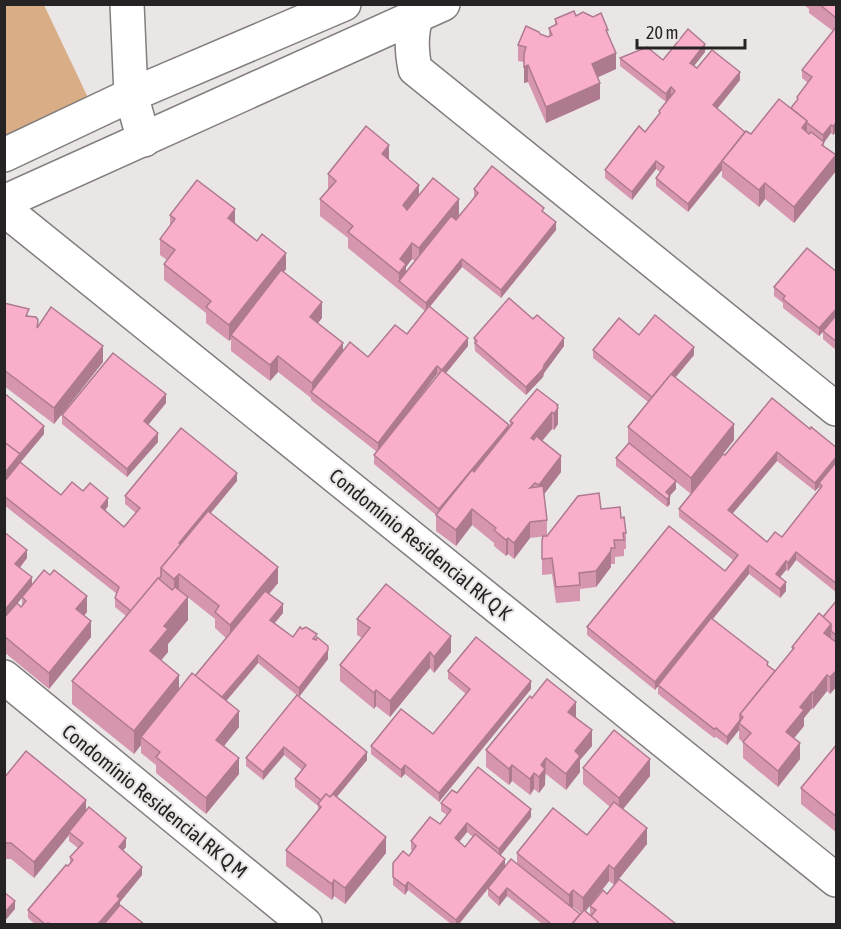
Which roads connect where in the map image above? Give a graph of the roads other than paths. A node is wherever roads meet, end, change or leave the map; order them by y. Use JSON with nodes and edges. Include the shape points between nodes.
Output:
{"nodes":[{"id":1,"x":127,"y":4,"type":"edge"},
{"id":2,"x":344,"y":4,"type":"edge"},
{"id":3,"x":426,"y":9,"type":"edge"},
{"id":4,"x":131,"y":95,"type":"junction"},
{"id":5,"x":144,"y":140,"type":"junction"},
{"id":6,"x":4,"y":155,"type":"edge"},
{"id":7,"x":4,"y":202,"type":"edge"},
{"id":8,"x":4,"y":209,"type":"edge"},
{"id":9,"x":837,"y":409,"type":"edge"},
{"id":10,"x":4,"y":678,"type":"edge"},
{"id":11,"x":837,"y":880,"type":"edge"},
{"id":12,"x":304,"y":924,"type":"edge"}],
"edges":[{"from":1,"to":4,"type":"street"},
{"from":2,"to":4,"type":"street"},
{"from":3,"to":5,"type":"street"},
{"from":3,"to":9,"type":"street","via":[[412,31],[415,69]]},
{"from":4,"to":5,"type":"street"},
{"from":4,"to":6,"type":"street"},
{"from":5,"to":7,"type":"street"},
{"from":8,"to":11,"type":"street","name":"Condomínio Residencial RK Q K"},
{"from":10,"to":12,"type":"street","name":"Condomínio Residencial RK Q M"}]}
